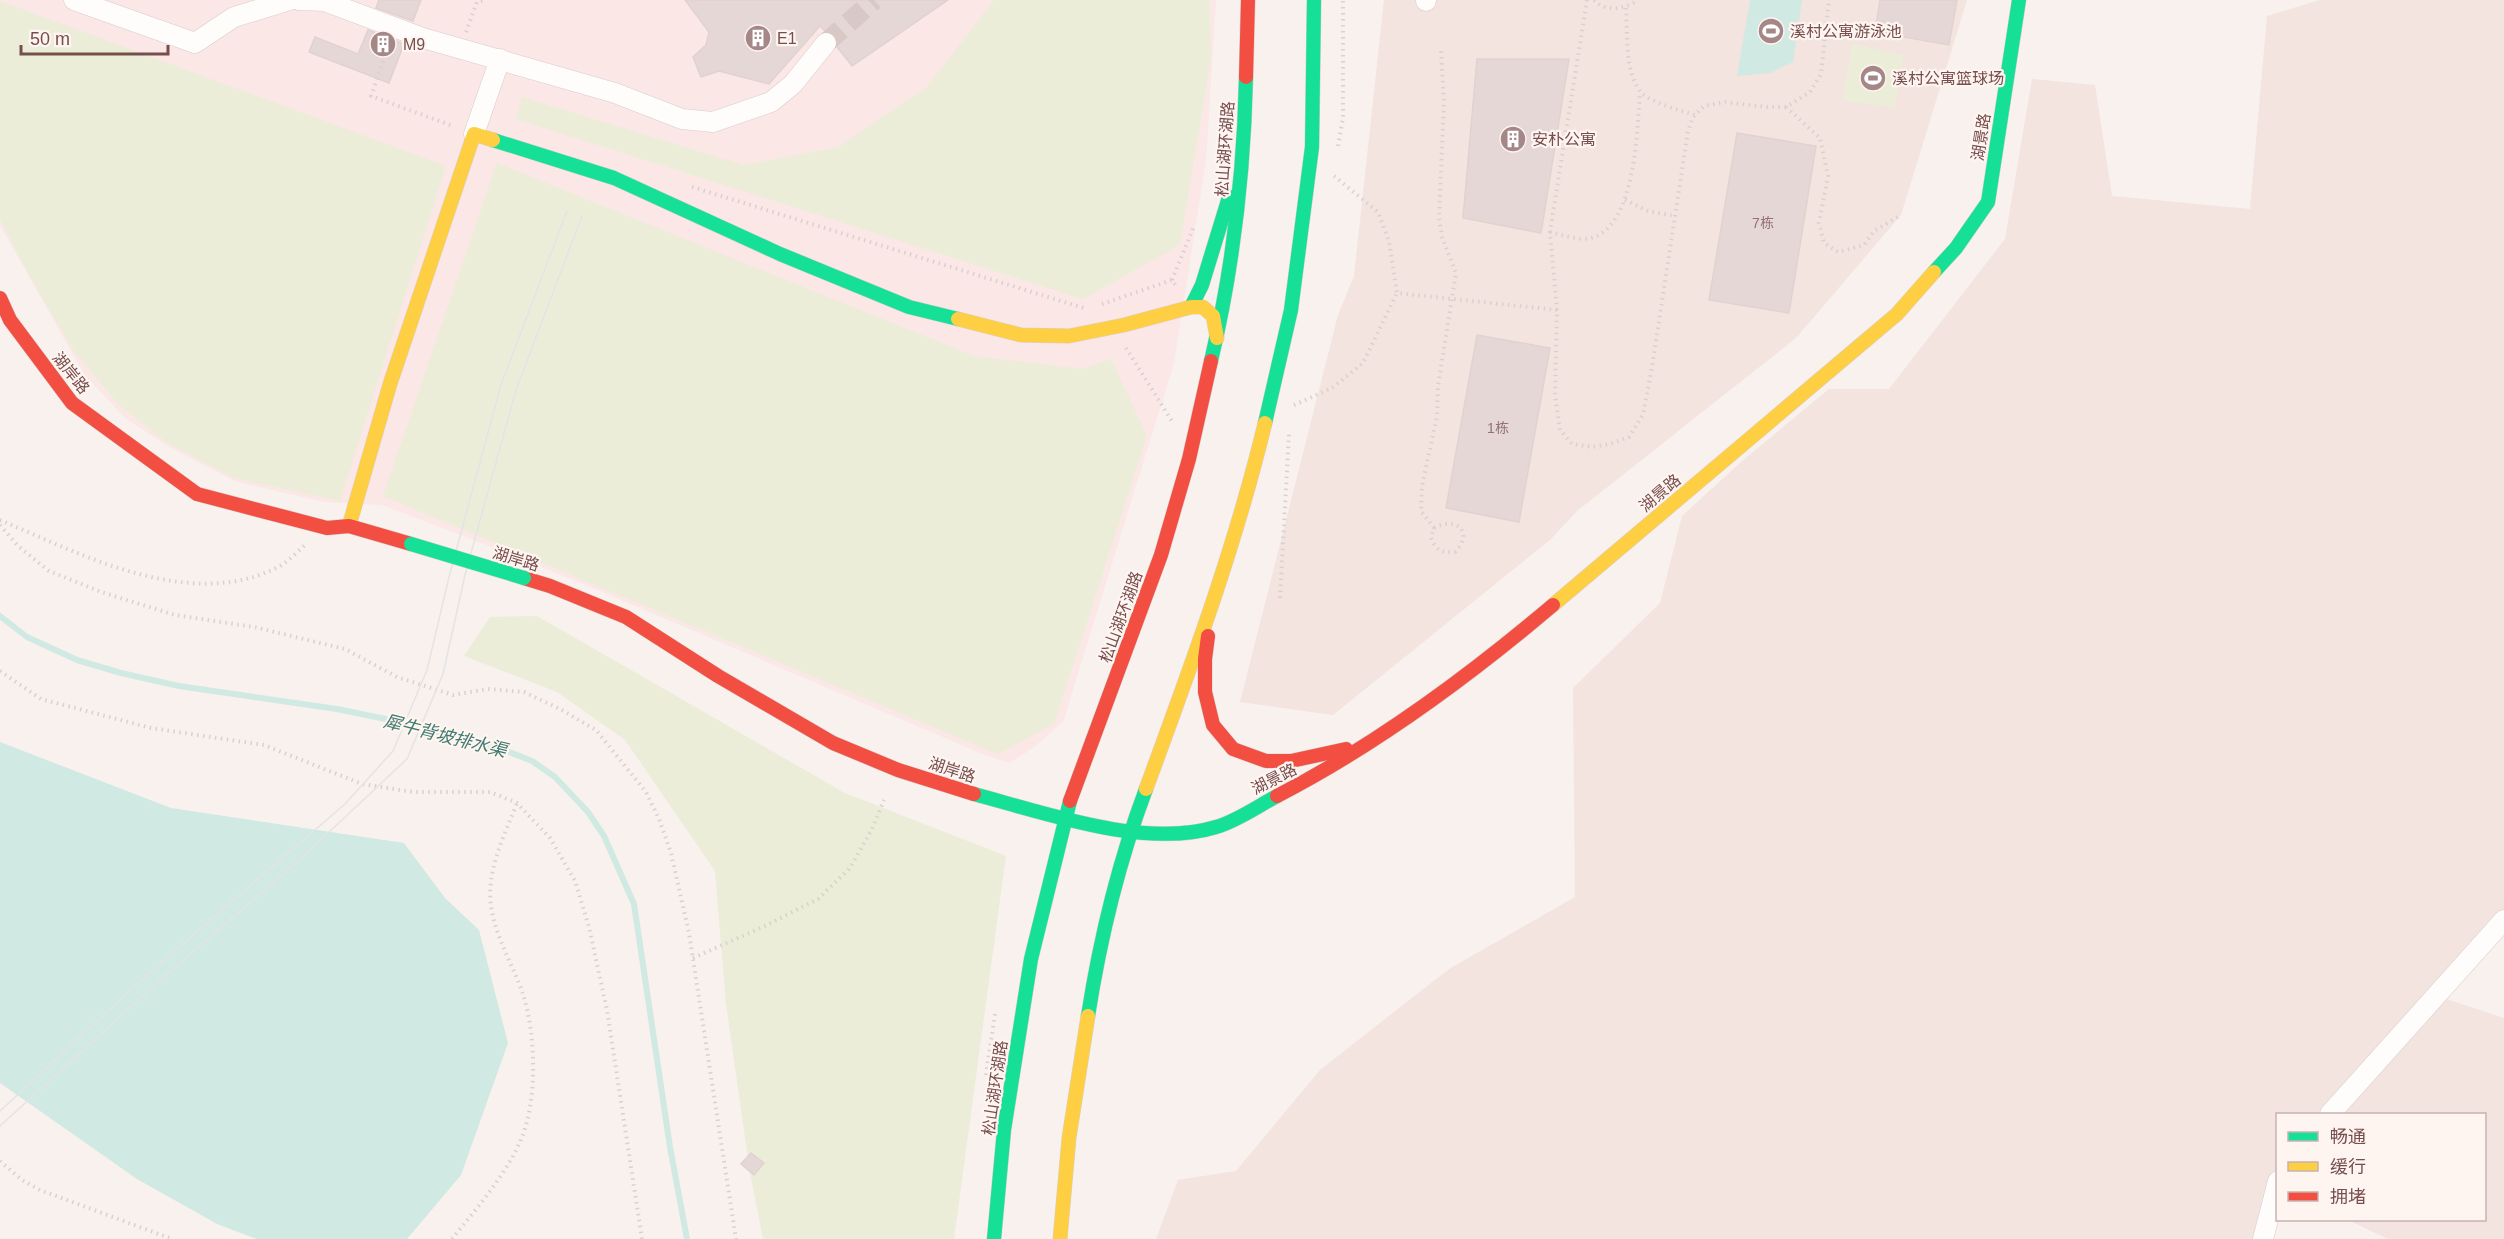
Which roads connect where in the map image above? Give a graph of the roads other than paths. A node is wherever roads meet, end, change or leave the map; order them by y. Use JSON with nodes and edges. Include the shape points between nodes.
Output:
{"nodes":[{"id":1,"x":75,"y":0,"type":"edge"},
{"id":2,"x":290,"y":0,"type":"edge"},
{"id":3,"x":298,"y":0,"type":"edge"},
{"id":4,"x":1248,"y":0,"type":"edge"},
{"id":5,"x":1314,"y":0,"type":"edge"},
{"id":6,"x":2019,"y":0,"type":"edge"},
{"id":7,"x":826,"y":43,"type":"tunnel mouth"},
{"id":8,"x":500,"y":59,"type":"junction"},
{"id":9,"x":474,"y":134,"type":"junction"},
{"id":10,"x":1245,"y":144,"type":"junction"},
{"id":11,"x":0,"y":298,"type":"edge"},
{"id":12,"x":1191,"y":307,"type":"junction"},
{"id":13,"x":1217,"y":338,"type":"junction"},
{"id":14,"x":349,"y":526,"type":"junction"},
{"id":15,"x":1213,"y":598,"type":"junction"},
{"id":16,"x":1365,"y":744,"type":"junction"},
{"id":17,"x":1064,"y":818,"type":"junction"},
{"id":18,"x":1130,"y":832,"type":"junction"},
{"id":19,"x":2504,"y":920,"type":"edge"},
{"id":20,"x":2331,"y":1113,"type":"edge"},
{"id":21,"x":2276,"y":1185,"type":"edge"},
{"id":22,"x":994,"y":1239,"type":"edge"},
{"id":23,"x":1060,"y":1239,"type":"edge"},
{"id":24,"x":2263,"y":1239,"type":"edge"}],
"edges":[{"from":1,"to":2,"type":"street","via":[[195,43],[234,17]]},
{"from":3,"to":8,"type":"street","via":[[324,1],[423,38]]},
{"from":4,"to":10,"type":"main road","name":"松山湖环湖路"},
{"from":5,"to":15,"type":"main road","via":[[1312,147],[1291,310],[1252,477]]},
{"from":6,"to":16,"type":"main road","name":"湖景路","via":[[1988,202],[1956,248],[1897,314],[1518,635]]},
{"from":7,"to":8,"type":"street","via":[[793,84],[771,102],[713,122],[682,119],[615,93]]},
{"from":8,"to":9,"type":"street"},
{"from":9,"to":12,"type":"main road","via":[[614,178],[780,254],[909,307],[1021,334],[1069,336]]},
{"from":9,"to":14,"type":"main road","via":[[390,384]]},
{"from":10,"to":12,"type":"main road","via":[[1202,285]]},
{"from":10,"to":13,"type":"main road","name":"松山湖环湖路","via":[[1226,298]]},
{"from":11,"to":14,"type":"main road","name":"湖岸路","via":[[10,320],[72,404],[197,494],[327,528]]},
{"from":12,"to":13,"type":"main road","via":[[1203,307],[1213,316]]},
{"from":13,"to":17,"type":"main road","name":"松山湖环湖路","via":[[1190,459],[1161,555]]},
{"from":14,"to":17,"type":"main road","name":"湖岸路","bridge":true,"via":[[550,586],[626,617],[833,743],[898,770]]},
{"from":15,"to":16,"type":"main road","via":[[1204,659],[1205,692],[1213,725],[1233,749],[1266,761],[1291,761]]},
{"from":15,"to":18,"type":"main road"},
{"from":16,"to":18,"type":"main road","name":"湖景路","via":[[1310,779],[1217,826],[1175,835]]},
{"from":17,"to":18,"type":"main road","name":"湖岸路"},
{"from":17,"to":22,"type":"main road","name":"松山湖环湖路","via":[[1030,959],[1004,1130]]},
{"from":18,"to":23,"type":"main road","via":[[1095,972],[1069,1138]]},
{"from":19,"to":20,"type":"street"},
{"from":21,"to":24,"type":"street"}]}
